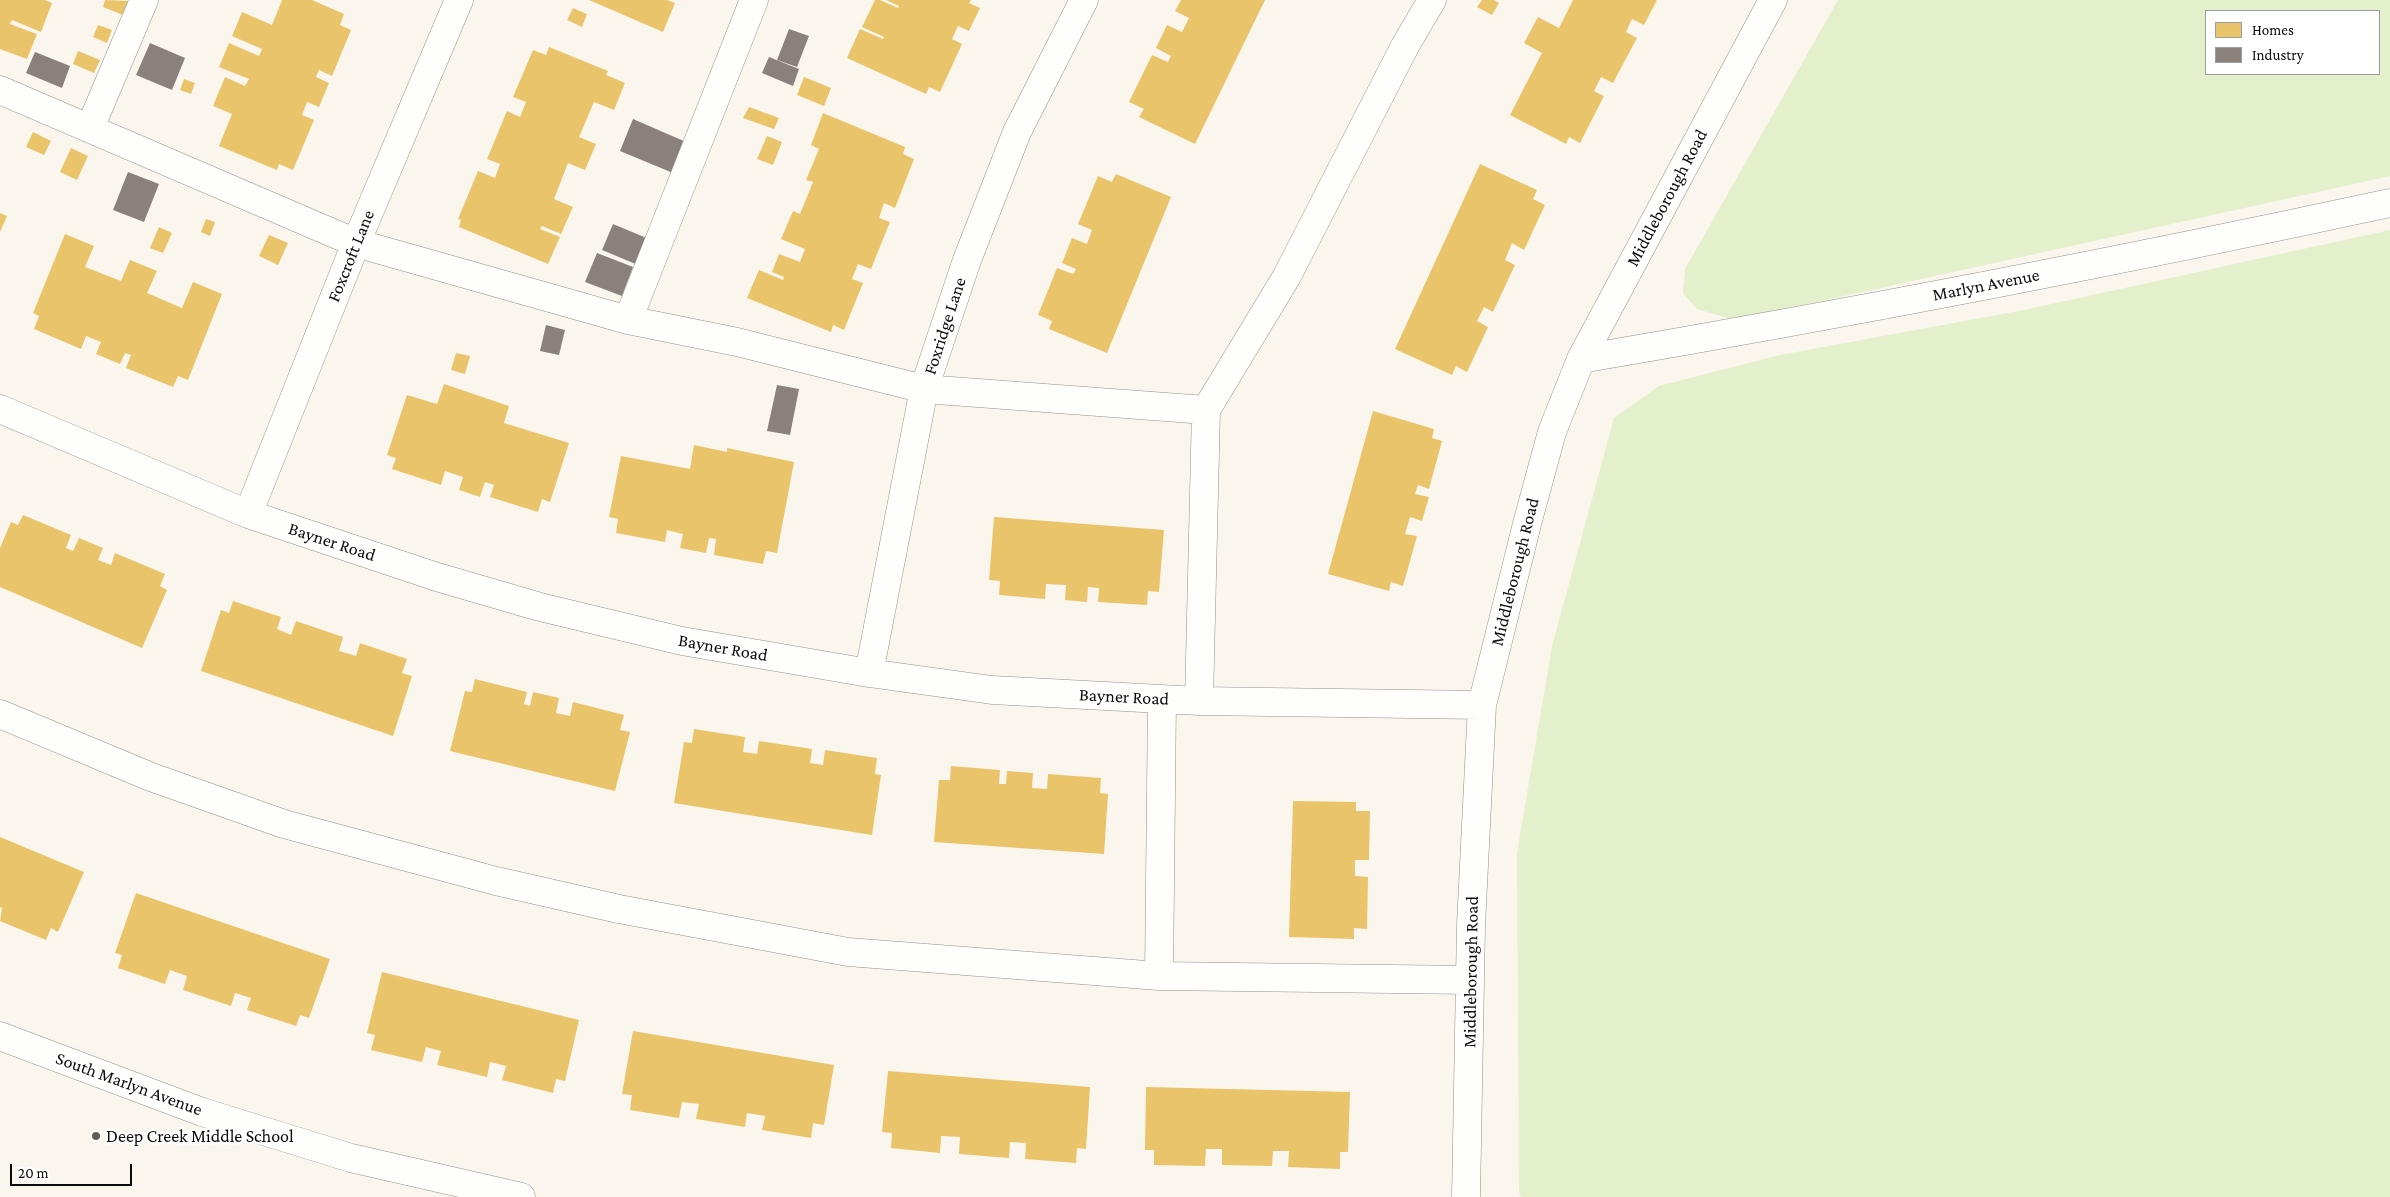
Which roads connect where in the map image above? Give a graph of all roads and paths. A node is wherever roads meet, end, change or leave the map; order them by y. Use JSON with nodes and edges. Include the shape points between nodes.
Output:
{"nodes":[{"id":1,"x":144,"y":0,"type":"edge"},
{"id":2,"x":459,"y":0,"type":"edge"},
{"id":3,"x":754,"y":0,"type":"edge"},
{"id":4,"x":1084,"y":0,"type":"edge"},
{"id":5,"x":1432,"y":0,"type":"edge"},
{"id":6,"x":1773,"y":0,"type":"edge"},
{"id":7,"x":0,"y":90,"type":"edge"},
{"id":8,"x":90,"y":128,"type":"junction"},
{"id":9,"x":2390,"y":203,"type":"edge"},
{"id":10,"x":356,"y":244,"type":"junction"},
{"id":11,"x":628,"y":320,"type":"junction"},
{"id":12,"x":1581,"y":359,"type":"junction"},
{"id":13,"x":924,"y":388,"type":"junction"},
{"id":14,"x":0,"y":409,"type":"edge"},
{"id":15,"x":1206,"y":410,"type":"junction"},
{"id":16,"x":248,"y":514,"type":"junction"},
{"id":17,"x":869,"y":673,"type":"junction"},
{"id":18,"x":1162,"y":700,"type":"junction"},
{"id":19,"x":1199,"y":701,"type":"junction"},
{"id":20,"x":1482,"y":705,"type":"junction"},
{"id":21,"x":0,"y":714,"type":"edge"},
{"id":22,"x":1159,"y":976,"type":"junction"},
{"id":23,"x":1470,"y":980,"type":"junction"},
{"id":24,"x":0,"y":1036,"type":"edge"},
{"id":25,"x":521,"y":1197,"type":"edge"},
{"id":26,"x":1466,"y":1197,"type":"edge"}],
"edges":[{"from":1,"to":8,"type":"street"},
{"from":2,"to":10,"type":"street","name":"Foxcroft Lane"},
{"from":3,"to":11,"type":"street"},
{"from":4,"to":13,"type":"street","name":"Foxridge Lane","via":[[1017,132],[967,260]]},
{"from":5,"to":15,"type":"street","via":[[1405,46],[1287,276]]},
{"from":6,"to":12,"type":"street","name":"Middleborough Road"},
{"from":7,"to":8,"type":"street"},
{"from":8,"to":10,"type":"street"},
{"from":9,"to":12,"type":"street","name":"Marlyn Avenue","via":[[1822,318]]},
{"from":10,"to":11,"type":"street"},
{"from":10,"to":16,"type":"street","name":"Foxcroft Lane"},
{"from":11,"to":13,"type":"street","via":[[737,342]]},
{"from":12,"to":20,"type":"street","name":"Middleborough Road","via":[[1552,432]]},
{"from":13,"to":15,"type":"street"},
{"from":13,"to":17,"type":"street","name":"Foxridge Lane"},
{"from":14,"to":16,"type":"street","name":"Bayner Road"},
{"from":15,"to":19,"type":"street"},
{"from":16,"to":17,"type":"street","name":"Bayner Road","via":[[437,577],[540,607],[682,641]]},
{"from":17,"to":18,"type":"street","name":"Bayner Road","via":[[992,690]]},
{"from":18,"to":19,"type":"street","name":"Bayner Road"},
{"from":18,"to":22,"type":"street"},
{"from":19,"to":20,"type":"street","name":"Bayner Road"},
{"from":20,"to":23,"type":"street","name":"Middleborough Road"},
{"from":21,"to":22,"type":"street","via":[[151,777],[284,824],[543,892],[848,952]]},
{"from":22,"to":23,"type":"street"},
{"from":23,"to":26,"type":"street","name":"Middleborough Road"},
{"from":24,"to":25,"type":"street","name":"South Marlyn Avenue","via":[[202,1112],[351,1158]]}]}
